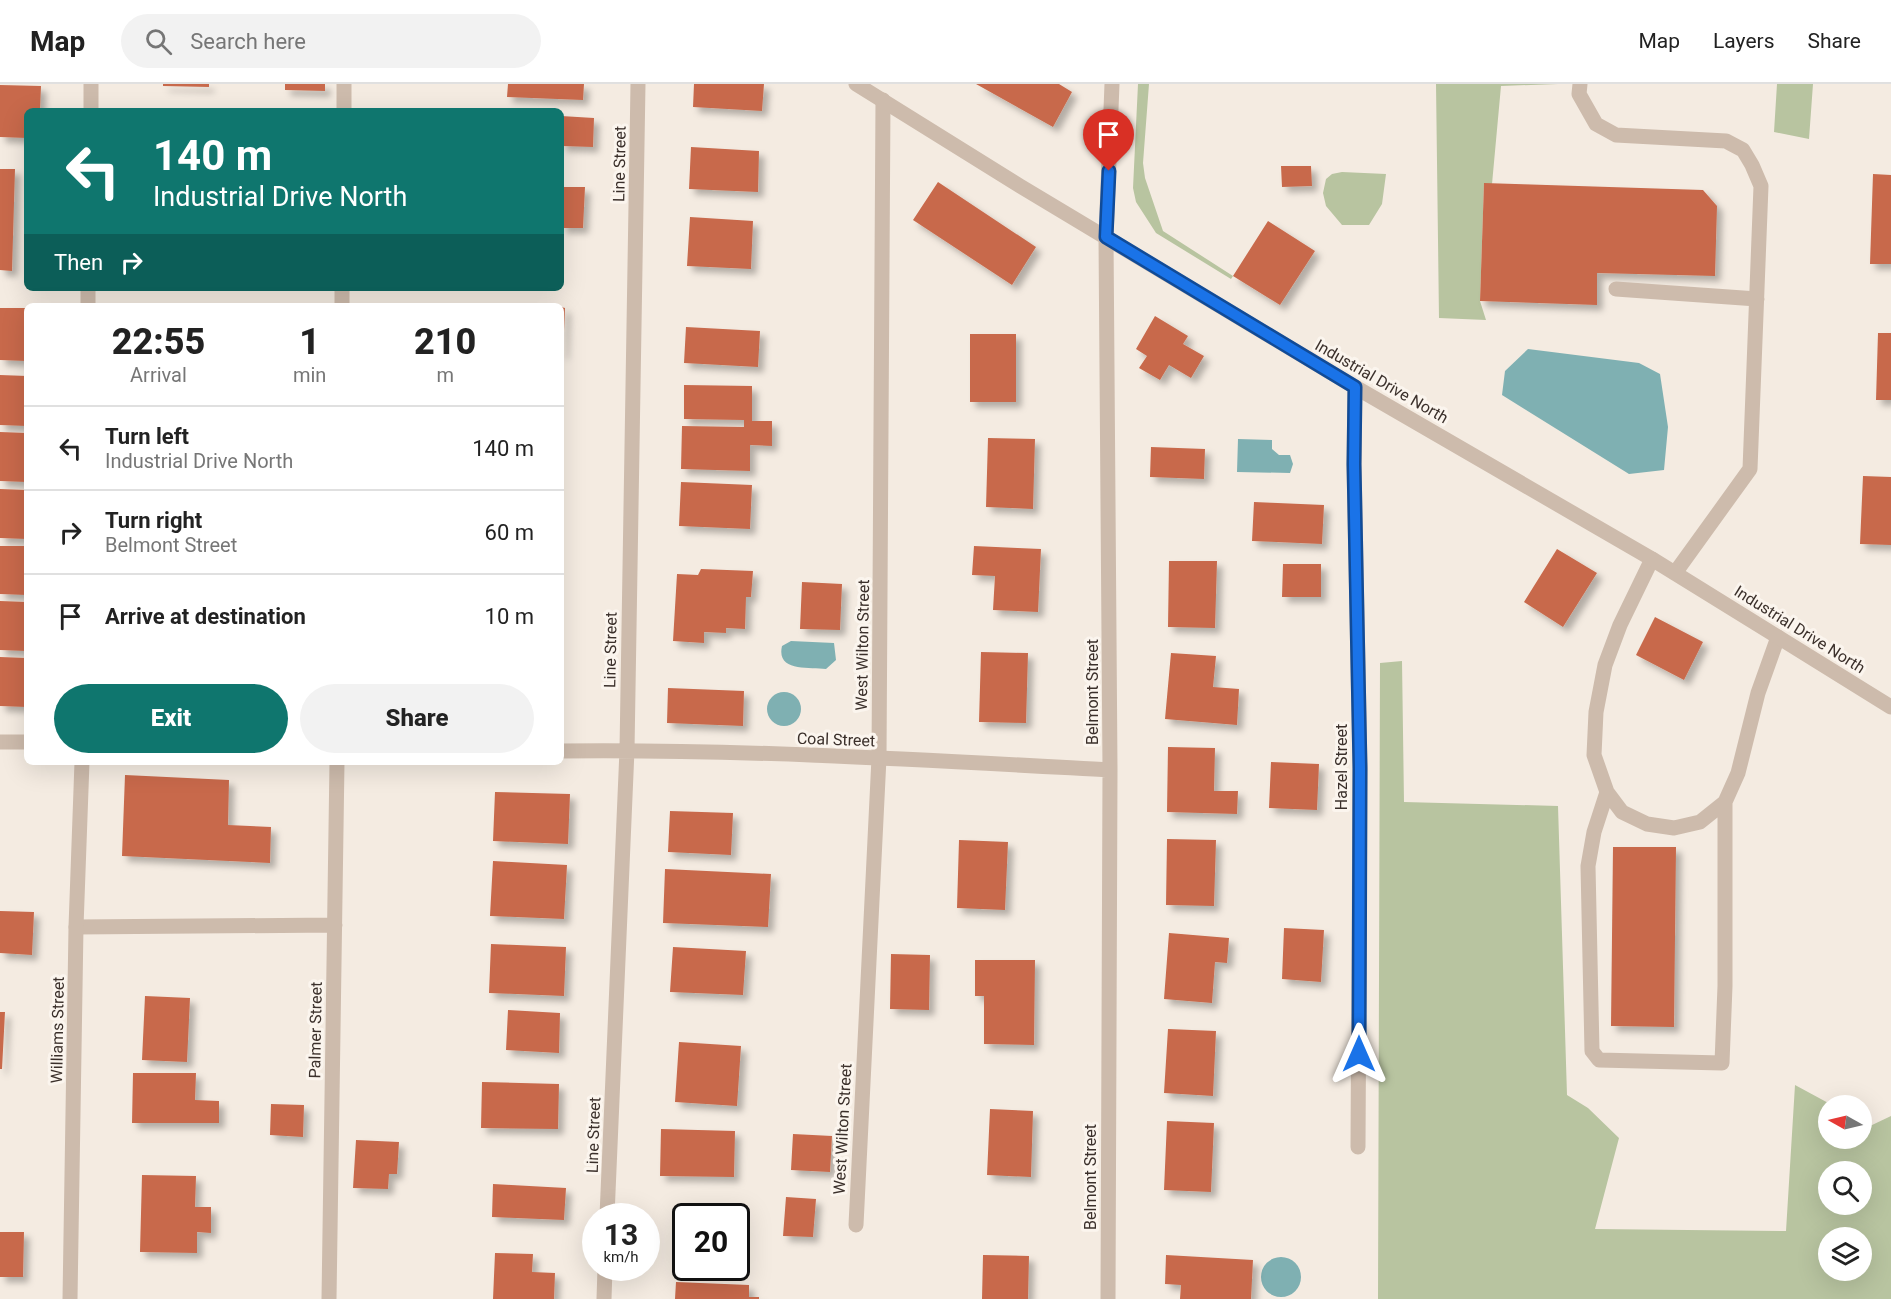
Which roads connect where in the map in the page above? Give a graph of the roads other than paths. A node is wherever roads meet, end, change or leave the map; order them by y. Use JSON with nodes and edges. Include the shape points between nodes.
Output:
{"nodes":[{"id":1,"x":91,"y":84,"type":"edge"},
{"id":2,"x":344,"y":84,"type":"edge"},
{"id":3,"x":638,"y":84,"type":"edge"},
{"id":4,"x":856,"y":84,"type":"edge"},
{"id":5,"x":1112,"y":84,"type":"edge"},
{"id":6,"x":1580,"y":84,"type":"edge"},
{"id":7,"x":883,"y":100,"type":"junction"},
{"id":8,"x":90,"y":108,"type":"edge"},
{"id":9,"x":344,"y":108,"type":"edge"},
{"id":10,"x":1106,"y":237,"type":"junction"},
{"id":11,"x":1616,"y":289,"type":"dead end"},
{"id":12,"x":1757,"y":299,"type":"junction"},
{"id":13,"x":1355,"y":387,"type":"junction"},
{"id":14,"x":1652,"y":559,"type":"junction"},
{"id":15,"x":1675,"y":573,"type":"junction"},
{"id":16,"x":1778,"y":637,"type":"junction"},
{"id":17,"x":1891,"y":707,"type":"edge"},
{"id":18,"x":0,"y":742,"type":"edge"},
{"id":19,"x":24,"y":742,"type":"edge"},
{"id":20,"x":627,"y":750,"type":"junction"},
{"id":21,"x":564,"y":751,"type":"edge"},
{"id":22,"x":879,"y":758,"type":"junction"},
{"id":23,"x":82,"y":765,"type":"edge"},
{"id":24,"x":337,"y":765,"type":"edge"},
{"id":25,"x":1110,"y":770,"type":"junction"},
{"id":26,"x":1606,"y":792,"type":"junction"},
{"id":27,"x":1725,"y":802,"type":"junction"},
{"id":28,"x":335,"y":925,"type":"junction"},
{"id":29,"x":76,"y":927,"type":"junction"},
{"id":30,"x":1358,"y":1147,"type":"dead end"},
{"id":31,"x":608,"y":1203,"type":"edge"},
{"id":32,"x":855,"y":1225,"type":"dead end"},
{"id":33,"x":605,"y":1281,"type":"edge"},
{"id":34,"x":70,"y":1299,"type":"edge"},
{"id":35,"x":329,"y":1299,"type":"edge"},
{"id":36,"x":604,"y":1299,"type":"edge"},
{"id":37,"x":1108,"y":1299,"type":"edge"}],
"edges":[{"from":1,"to":8,"type":"street"},
{"from":2,"to":9,"type":"street"},
{"from":3,"to":20,"type":"street","name":"Line Street"},
{"from":4,"to":7,"type":"street","name":"Industrial Drive North"},
{"from":5,"to":10,"type":"street","name":"Belmont Street"},
{"from":6,"to":12,"type":"street","via":[[1579,94],[1596,124],[1616,135],[1726,141],[1743,150],[1761,186]]},
{"from":7,"to":10,"type":"street","name":"Industrial Drive North"},
{"from":7,"to":22,"type":"street","name":"West Wilton Street"},
{"from":10,"to":13,"type":"street","name":"Industrial Drive North"},
{"from":10,"to":25,"type":"street","name":"Belmont Street"},
{"from":11,"to":12,"type":"street"},
{"from":12,"to":15,"type":"street","via":[[1750,470]]},
{"from":13,"to":14,"type":"street","name":"Industrial Drive North"},
{"from":13,"to":30,"type":"street","name":"Hazel Street","via":[[1360,768]]},
{"from":14,"to":15,"type":"street","name":"Industrial Drive North"},
{"from":14,"to":26,"type":"street","via":[[1605,665],[1596,712],[1594,755]]},
{"from":15,"to":16,"type":"street","name":"Industrial Drive North"},
{"from":16,"to":17,"type":"street","name":"Industrial Drive North"},
{"from":16,"to":27,"type":"street","via":[[1758,693],[1738,773]]},
{"from":18,"to":19,"type":"street"},
{"from":20,"to":21,"type":"street","name":"Coal Street"},
{"from":20,"to":22,"type":"street","name":"Coal Street"},
{"from":20,"to":31,"type":"street","name":"Line Street"},
{"from":22,"to":25,"type":"street","name":"Coal Street"},
{"from":22,"to":32,"type":"street","name":"West Wilton Street"},
{"from":23,"to":29,"type":"street","name":"Williams Street"},
{"from":24,"to":28,"type":"street","name":"Palmer Street"},
{"from":25,"to":37,"type":"street","name":"Belmont Street"},
{"from":26,"to":27,"type":"street","via":[[1622,812],[1647,825],[1674,828],[1700,822]]},
{"from":26,"to":27,"type":"street","via":[[1588,866],[1592,1051],[1599,1060],[1722,1063]]},
{"from":28,"to":29,"type":"street"},
{"from":28,"to":35,"type":"street","name":"Palmer Street"},
{"from":29,"to":34,"type":"street","name":"Williams Street"},
{"from":33,"to":36,"type":"street"}]}
